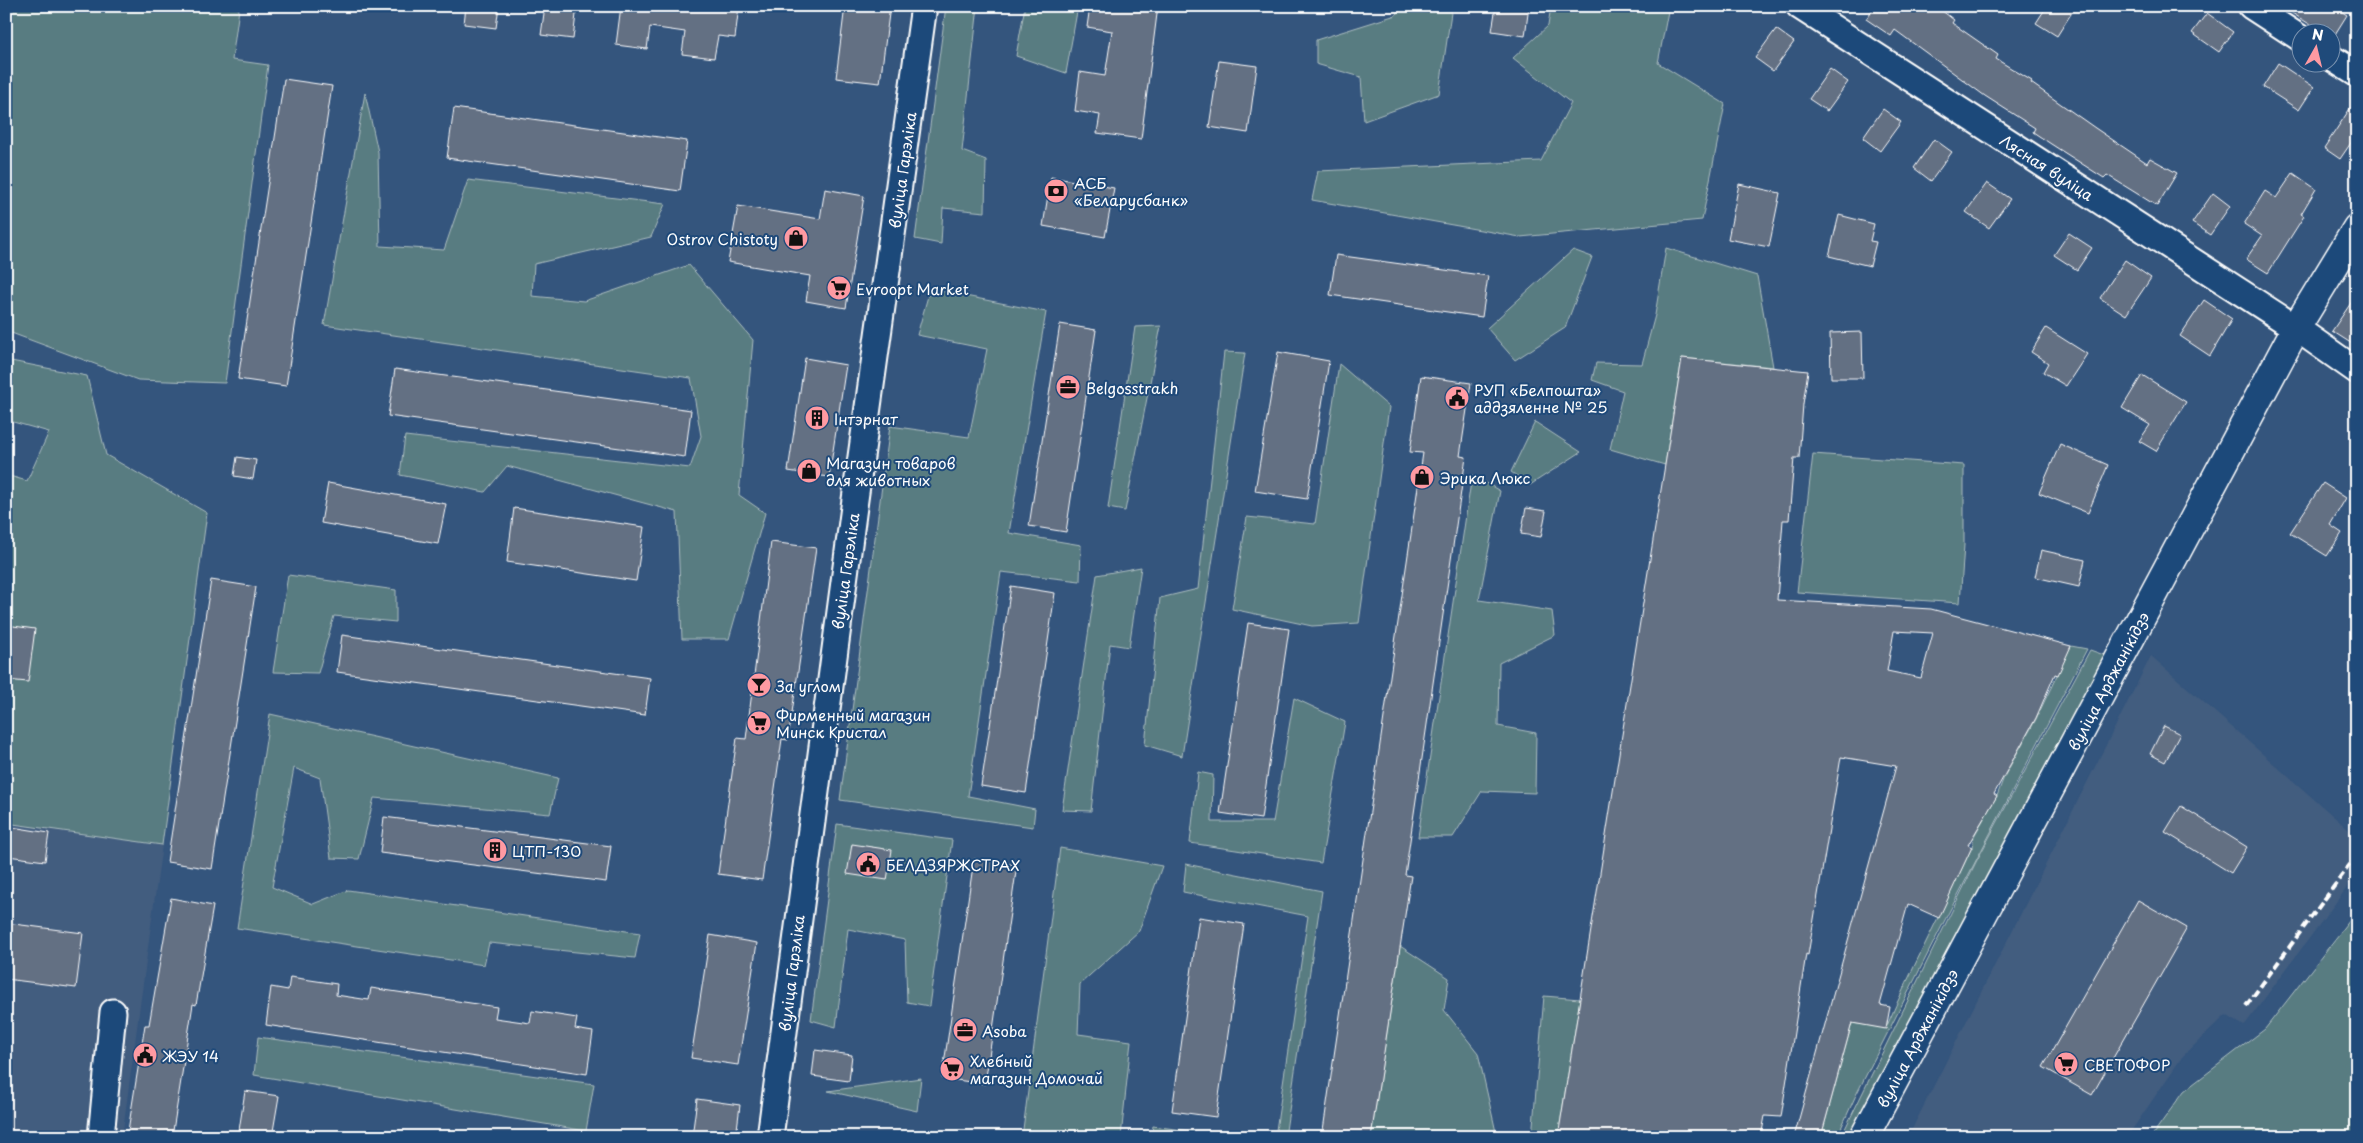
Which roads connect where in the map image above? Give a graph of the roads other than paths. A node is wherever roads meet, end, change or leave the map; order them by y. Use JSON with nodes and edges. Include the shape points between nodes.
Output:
{"nodes":[{"id":1,"x":924,"y":6,"type":"edge"},
{"id":2,"x":1799,"y":6,"type":"edge"},
{"id":3,"x":2251,"y":6,"type":"edge"},
{"id":4,"x":2290,"y":31,"type":"edge"},
{"id":5,"x":2340,"y":63,"type":"edge"},
{"id":6,"x":2357,"y":74,"type":"edge"},
{"id":7,"x":2357,"y":228,"type":"edge"},
{"id":8,"x":2296,"y":328,"type":"junction"},
{"id":9,"x":2357,"y":371,"type":"edge"},
{"id":10,"x":113,"y":1012,"type":"dead end"},
{"id":11,"x":101,"y":1137,"type":"edge"},
{"id":12,"x":770,"y":1137,"type":"edge"},
{"id":13,"x":1864,"y":1137,"type":"edge"}],
"edges":[{"from":1,"to":12,"type":"street","name":"вуліца Гарэліка"},
{"from":2,"to":8,"type":"street","name":"Лясная вуліца"},
{"from":3,"to":4,"type":"street"},
{"from":5,"to":6,"type":"street"},
{"from":7,"to":8,"type":"main road","name":"вуліца Арджанікідзэ"},
{"from":8,"to":9,"type":"street","name":"Лясная вуліца"},
{"from":8,"to":13,"type":"main road","name":"вуліца Арджанікідзэ"},
{"from":10,"to":11,"type":"street"}]}
